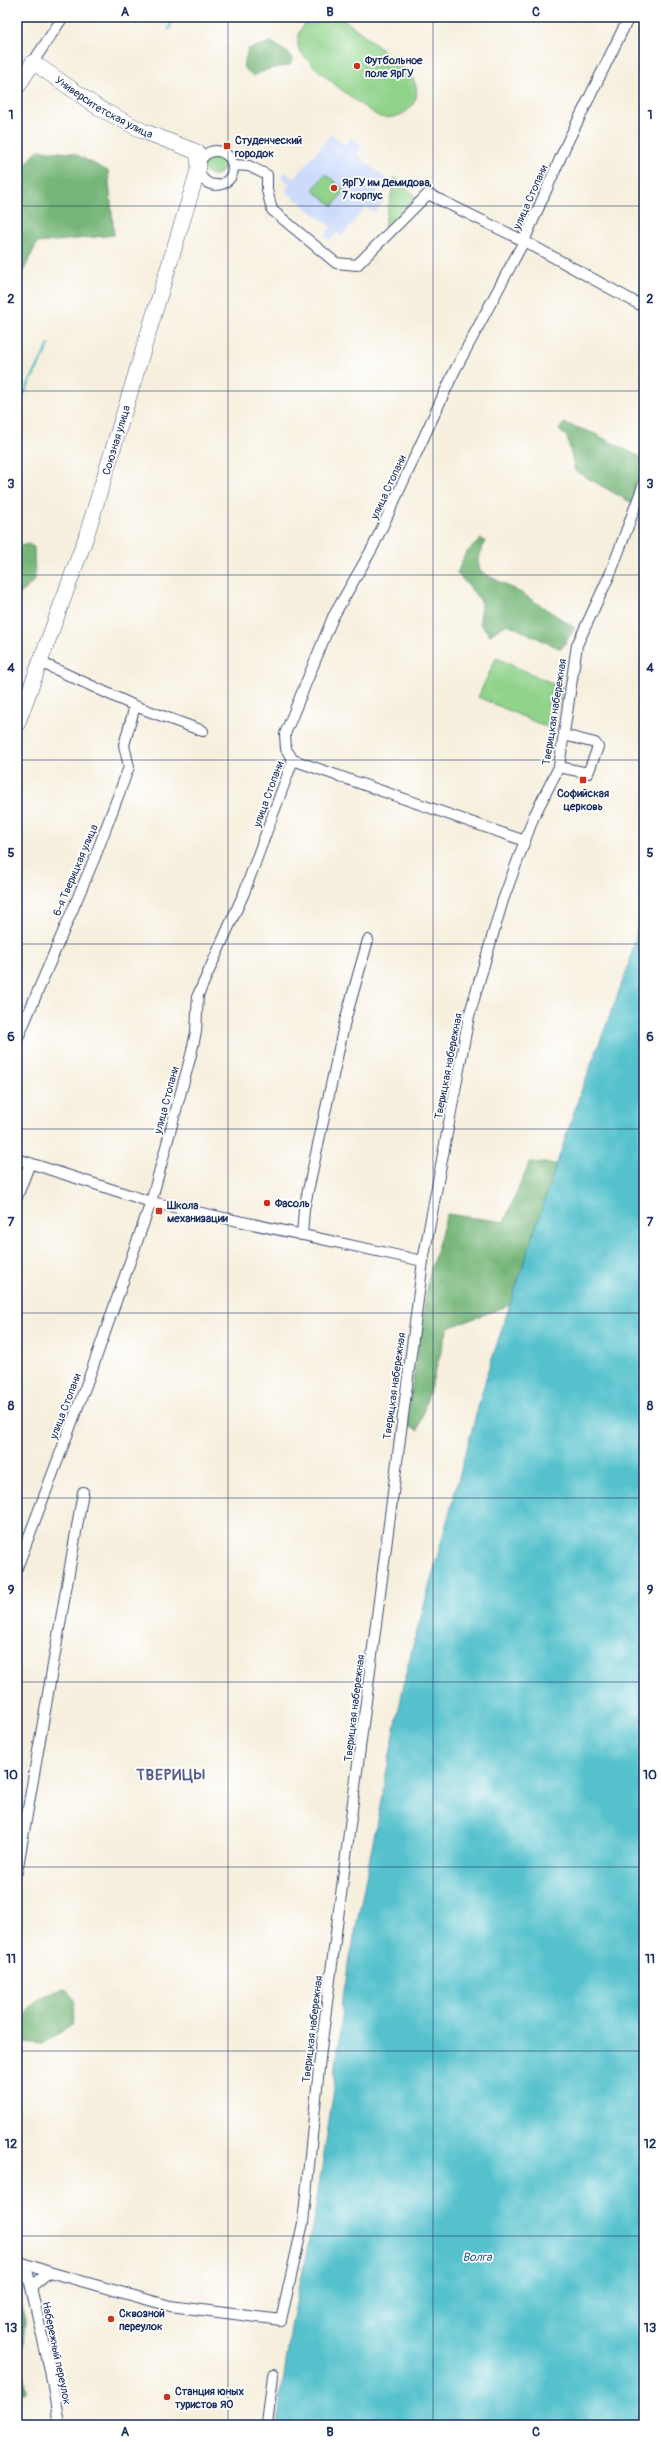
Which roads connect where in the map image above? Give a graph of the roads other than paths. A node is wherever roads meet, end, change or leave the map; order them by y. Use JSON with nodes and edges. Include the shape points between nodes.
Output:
{"nodes":[{"id":1,"x":63,"y":17,"type":"edge"},
{"id":2,"x":629,"y":17,"type":"edge"},
{"id":3,"x":33,"y":62,"type":"junction"},
{"id":4,"x":17,"y":88,"type":"edge"},
{"id":5,"x":202,"y":152,"type":"junction"},
{"id":6,"x":234,"y":165,"type":"junction"},
{"id":7,"x":199,"y":167,"type":"junction"},
{"id":8,"x":524,"y":241,"type":"junction"},
{"id":9,"x":644,"y":307,"type":"edge"},
{"id":10,"x":644,"y":483,"type":"edge"},
{"id":11,"x":40,"y":662,"type":"junction"},
{"id":12,"x":135,"y":706,"type":"junction"},
{"id":13,"x":17,"y":725,"type":"edge"},
{"id":14,"x":203,"y":731,"type":"dead end"},
{"id":15,"x":564,"y":734,"type":"junction"},
{"id":16,"x":293,"y":760,"type":"junction"},
{"id":17,"x":559,"y":767,"type":"junction"},
{"id":18,"x":525,"y":841,"type":"junction"},
{"id":19,"x":368,"y":940,"type":"dead end"},
{"id":20,"x":17,"y":1040,"type":"edge"},
{"id":21,"x":17,"y":1159,"type":"edge"},
{"id":22,"x":30,"y":1163,"type":"junction"},
{"id":23,"x":17,"y":1197,"type":"edge"},
{"id":24,"x":151,"y":1202,"type":"junction"},
{"id":25,"x":302,"y":1235,"type":"junction"},
{"id":26,"x":423,"y":1261,"type":"junction"},
{"id":27,"x":83,"y":1492,"type":"dead end"},
{"id":28,"x":17,"y":1568,"type":"edge"},
{"id":29,"x":17,"y":1872,"type":"edge"},
{"id":30,"x":22,"y":2263,"type":"edge"},
{"id":31,"x":49,"y":2272,"type":"junction"},
{"id":32,"x":30,"y":2287,"type":"junction"},
{"id":33,"x":273,"y":2375,"type":"dead end"},
{"id":34,"x":59,"y":2425,"type":"edge"},
{"id":35,"x":266,"y":2425,"type":"edge"}],
"edges":[{"from":1,"to":3,"type":"street"},
{"from":2,"to":8,"type":"street","name":"улица Стопани","via":[[566,145]]},
{"from":3,"to":4,"type":"street"},
{"from":3,"to":5,"type":"street","name":"Университетская улица","via":[[99,108],[143,131]]},
{"from":5,"to":6,"type":"street","via":[[224,152]]},
{"from":5,"to":7,"type":"street","name":"Союзная улица"},
{"from":6,"to":7,"type":"street","via":[[232,176],[217,185],[206,181]]},
{"from":6,"to":8,"type":"street","via":[[249,166],[267,175],[267,190],[272,210],[336,263],[357,266],[428,194]]},
{"from":7,"to":11,"type":"street","name":"Союзная улица","via":[[86,536]]},
{"from":8,"to":9,"type":"street"},
{"from":8,"to":16,"type":"street","name":"улица Стопани","via":[[454,372],[373,547],[333,617],[285,734],[286,749]]},
{"from":10,"to":15,"type":"street","name":"Тверицкая набережная","via":[[611,572],[577,645]]},
{"from":11,"to":12,"type":"street"},
{"from":11,"to":13,"type":"street","name":"Союзная улица"},
{"from":12,"to":14,"type":"street"},
{"from":12,"to":20,"type":"street","name":"6-я Тверицкая улица","via":[[124,745],[129,762],[127,772],[95,857]]},
{"from":15,"to":17,"type":"street","name":"Тверицкая набережная"},
{"from":15,"to":17,"type":"street","via":[[595,743],[598,747],[588,773]]},
{"from":16,"to":18,"type":"street"},
{"from":16,"to":24,"type":"street","name":"улица Стопани","via":[[244,893],[198,995],[196,1032],[191,1055]]},
{"from":17,"to":18,"type":"street","name":"Тверицкая набережная","via":[[534,816]]},
{"from":18,"to":26,"type":"street","name":"Тверицкая набережная","via":[[503,900],[469,1016]]},
{"from":19,"to":25,"type":"street","via":[[345,1021],[304,1209]]},
{"from":21,"to":22,"type":"street"},
{"from":22,"to":23,"type":"street"},
{"from":22,"to":24,"type":"street"},
{"from":24,"to":25,"type":"street"},
{"from":24,"to":28,"type":"street","name":"улица Стопани","via":[[91,1372]]},
{"from":25,"to":26,"type":"street"},
{"from":26,"to":31,"type":"street","name":"Тверицкая набережная","via":[[321,2049],[303,2223],[281,2320],[170,2306]]},
{"from":27,"to":29,"type":"street"},
{"from":30,"to":31,"type":"street"},
{"from":30,"to":32,"type":"street","name":"Набережный переулок"},
{"from":31,"to":32,"type":"street"},
{"from":32,"to":34,"type":"street","name":"Набережный переулок","via":[[52,2380]]},
{"from":33,"to":35,"type":"street"}]}
